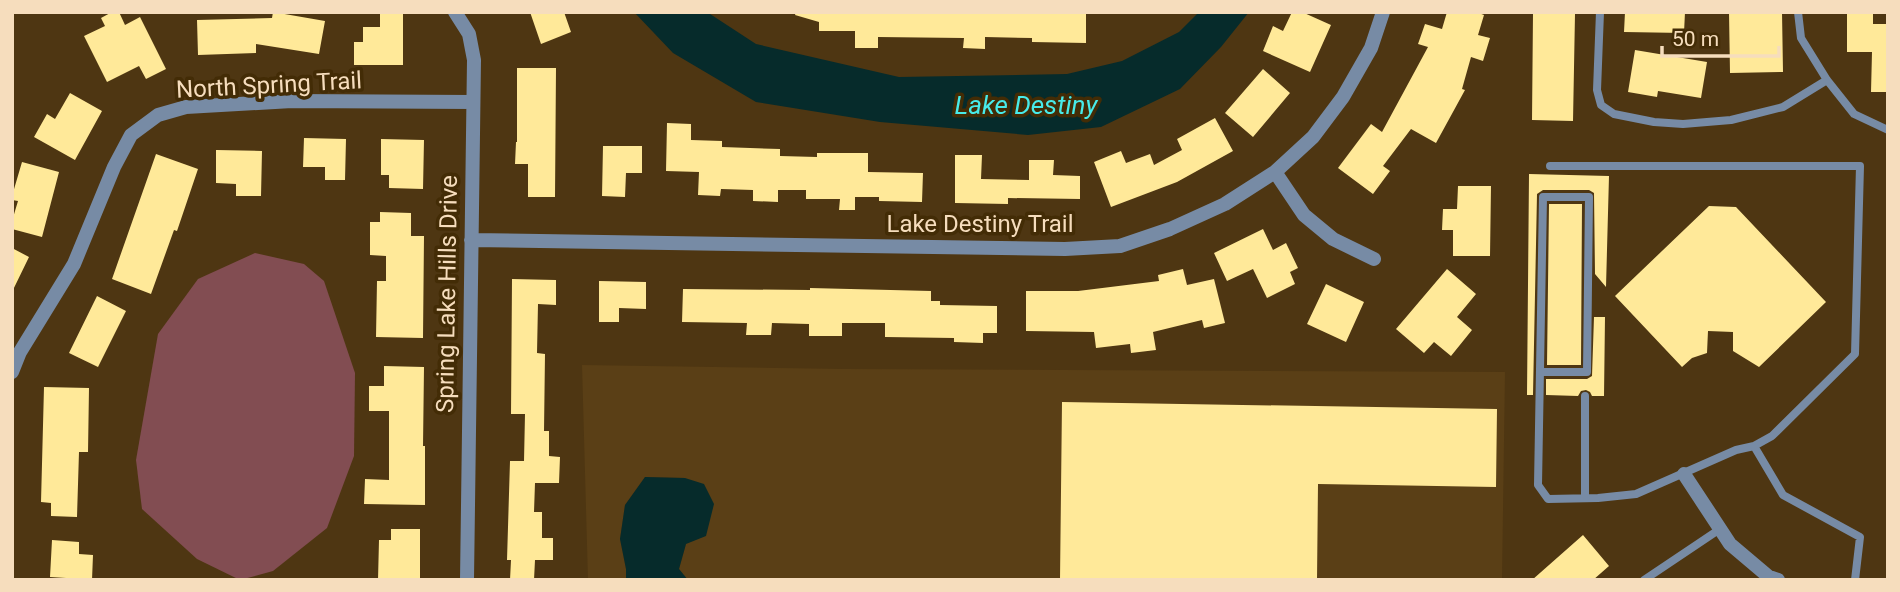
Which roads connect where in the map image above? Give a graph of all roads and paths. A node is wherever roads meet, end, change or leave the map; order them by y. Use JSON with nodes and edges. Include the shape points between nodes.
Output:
{"nodes":[{"id":1,"x":455,"y":12,"type":"edge"},
{"id":2,"x":1383,"y":12,"type":"edge"},
{"id":3,"x":1600,"y":12,"type":"edge"},
{"id":4,"x":1798,"y":12,"type":"edge"},
{"id":5,"x":1826,"y":80,"type":"junction"},
{"id":6,"x":473,"y":102,"type":"junction"},
{"id":7,"x":1888,"y":130,"type":"edge"},
{"id":8,"x":1550,"y":166,"type":"dead end"},
{"id":9,"x":1275,"y":172,"type":"junction"},
{"id":10,"x":471,"y":240,"type":"junction"},
{"id":11,"x":1374,"y":259,"type":"dead end"},
{"id":12,"x":12,"y":372,"type":"edge"},
{"id":13,"x":1540,"y":372,"type":"junction"},
{"id":14,"x":1585,"y":396,"type":"dead end"},
{"id":15,"x":1754,"y":446,"type":"junction"},
{"id":16,"x":1685,"y":474,"type":"junction"},
{"id":17,"x":1585,"y":498,"type":"junction"},
{"id":18,"x":1720,"y":529,"type":"junction"},
{"id":19,"x":1652,"y":573,"type":"junction"},
{"id":20,"x":467,"y":580,"type":"edge"},
{"id":21,"x":1644,"y":580,"type":"edge"},
{"id":22,"x":1660,"y":580,"type":"edge"},
{"id":23,"x":1778,"y":580,"type":"edge"},
{"id":24,"x":1855,"y":580,"type":"edge"}],
"edges":[{"from":1,"to":6,"type":"street","name":"Spring Lake Hills Drive","via":[[469,34]]},
{"from":2,"to":9,"type":"street","name":"Lake Destiny Trail","via":[[1371,48],[1343,97],[1313,137]]},
{"from":3,"to":5,"type":"lane","via":[[1598,90],[1601,105],[1614,114],[1683,124],[1731,120],[1783,107]]},
{"from":4,"to":5,"type":"lane","via":[[1801,38]]},
{"from":5,"to":7,"type":"lane","via":[[1854,114]]},
{"from":6,"to":10,"type":"street","name":"Spring Lake Hills Drive"},
{"from":6,"to":12,"type":"street","name":"North Spring Trail","via":[[292,102],[186,107],[158,115],[131,135],[74,264]]},
{"from":8,"to":15,"type":"lane","via":[[1860,166],[1855,354],[1772,436]]},
{"from":9,"to":10,"type":"street","name":"Lake Destiny Trail","via":[[1225,204],[1120,246],[1065,249]]},
{"from":9,"to":11,"type":"street","via":[[1304,215],[1333,239]]},
{"from":10,"to":20,"type":"street","name":"Spring Lake Hills Drive"},
{"from":13,"to":13,"type":"lane","via":[[1543,197],[1589,197],[1587,372]]},
{"from":13,"to":17,"type":"lane","via":[[1538,485],[1548,499]]},
{"from":14,"to":17,"type":"lane"},
{"from":15,"to":16,"type":"lane"},
{"from":15,"to":24,"type":"lane","via":[[1783,495],[1860,537]]},
{"from":16,"to":17,"type":"lane","via":[[1636,494]]},
{"from":16,"to":18,"type":"street"},
{"from":18,"to":19,"type":"lane"},
{"from":18,"to":23,"type":"street","via":[[1730,544]]},
{"from":19,"to":21,"type":"lane"},
{"from":19,"to":22,"type":"lane"}]}
